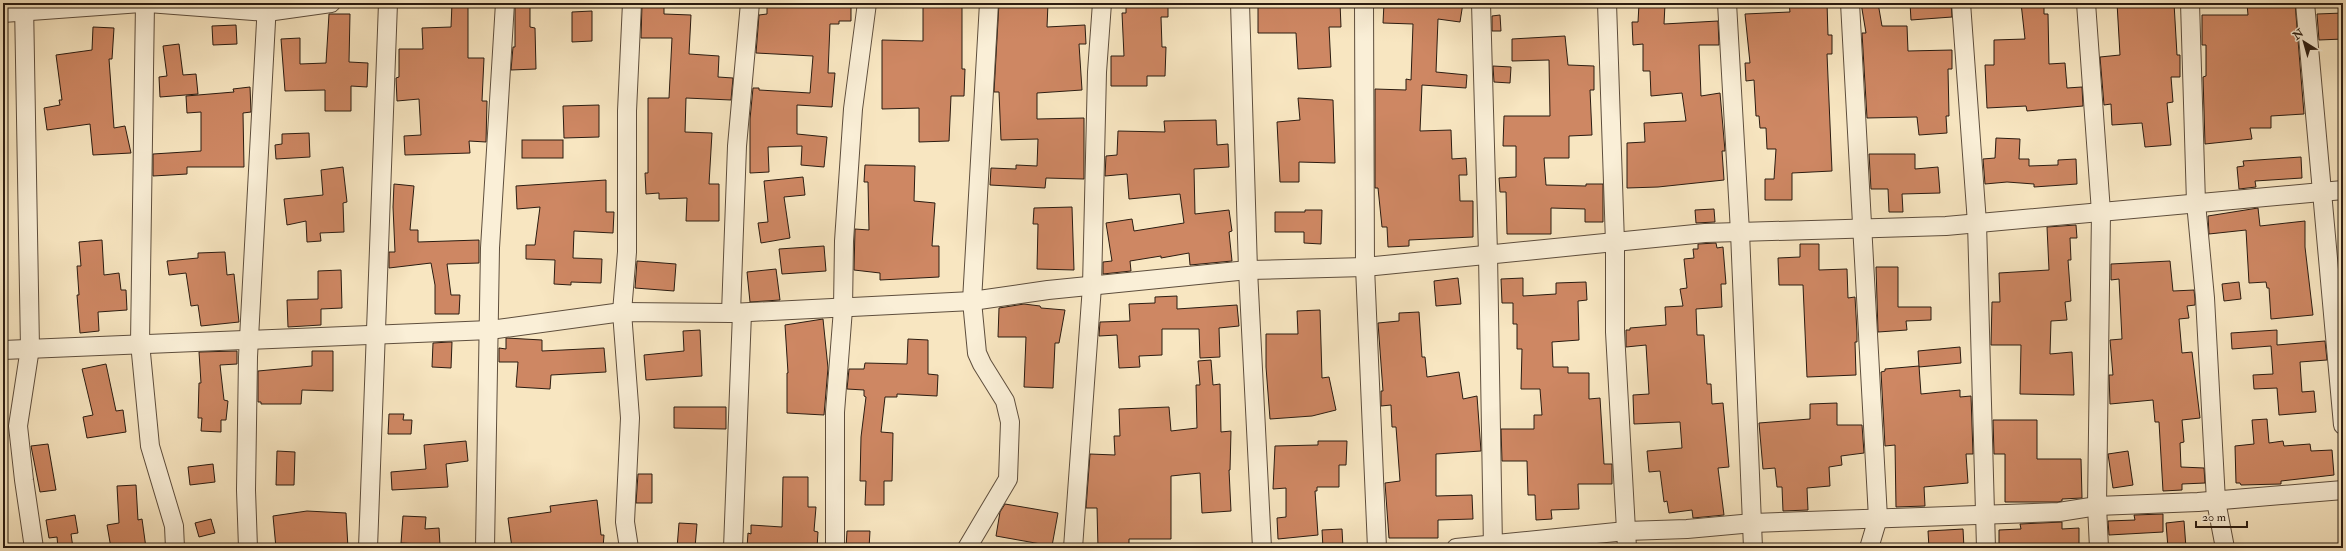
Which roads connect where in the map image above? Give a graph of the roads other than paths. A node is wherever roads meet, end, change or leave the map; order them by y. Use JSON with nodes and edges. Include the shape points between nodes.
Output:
{"nodes":[{"id":1,"x":141,"y":3,"type":"edge"},
{"id":2,"x":147,"y":3,"type":"edge"},
{"id":3,"x":331,"y":3,"type":"edge"},
{"id":4,"x":388,"y":3,"type":"edge"},
{"id":5,"x":505,"y":3,"type":"edge"},
{"id":6,"x":632,"y":3,"type":"edge"},
{"id":7,"x":750,"y":3,"type":"edge"},
{"id":8,"x":867,"y":3,"type":"edge"},
{"id":9,"x":989,"y":3,"type":"edge"},
{"id":10,"x":1102,"y":3,"type":"edge"},
{"id":11,"x":1240,"y":3,"type":"edge"},
{"id":12,"x":1364,"y":3,"type":"edge"},
{"id":13,"x":1481,"y":3,"type":"edge"},
{"id":14,"x":1607,"y":3,"type":"edge"},
{"id":15,"x":1727,"y":3,"type":"edge"},
{"id":16,"x":1850,"y":3,"type":"edge"},
{"id":17,"x":1961,"y":3,"type":"edge"},
{"id":18,"x":2086,"y":3,"type":"edge"},
{"id":19,"x":2190,"y":3,"type":"edge"},
{"id":20,"x":2305,"y":3,"type":"edge"},
{"id":21,"x":24,"y":7,"type":"edge"},
{"id":22,"x":267,"y":8,"type":"edge"},
{"id":23,"x":3,"y":13,"type":"edge"},
{"id":24,"x":2343,"y":190,"type":"edge"},
{"id":25,"x":2321,"y":193,"type":"junction"},
{"id":26,"x":2196,"y":203,"type":"junction"},
{"id":27,"x":2100,"y":212,"type":"junction"},
{"id":28,"x":1978,"y":223,"type":"junction"},
{"id":29,"x":1864,"y":228,"type":"junction"},
{"id":30,"x":1740,"y":232,"type":"junction"},
{"id":31,"x":1615,"y":243,"type":"junction"},
{"id":32,"x":1488,"y":254,"type":"junction"},
{"id":33,"x":1365,"y":267,"type":"junction"},
{"id":34,"x":1248,"y":270,"type":"junction"},
{"id":35,"x":1092,"y":286,"type":"junction"},
{"id":36,"x":972,"y":301,"type":"junction"},
{"id":37,"x":843,"y":309,"type":"junction"},
{"id":38,"x":622,"y":312,"type":"junction"},
{"id":39,"x":736,"y":313,"type":"junction"},
{"id":40,"x":490,"y":330,"type":"junction"},
{"id":41,"x":377,"y":333,"type":"junction"},
{"id":42,"x":251,"y":338,"type":"junction"},
{"id":43,"x":140,"y":343,"type":"junction"},
{"id":44,"x":30,"y":348,"type":"junction"},
{"id":45,"x":3,"y":350,"type":"edge"},
{"id":46,"x":2343,"y":425,"type":"edge"},
{"id":47,"x":2343,"y":490,"type":"edge"},
{"id":48,"x":2216,"y":501,"type":"junction"},
{"id":49,"x":2097,"y":506,"type":"junction"},
{"id":50,"x":1984,"y":514,"type":"junction"},
{"id":51,"x":1878,"y":518,"type":"junction"},
{"id":52,"x":1753,"y":523,"type":"junction"},
{"id":53,"x":1626,"y":540,"type":"edge"},
{"id":54,"x":1493,"y":546,"type":"edge"},
{"id":55,"x":34,"y":548,"type":"edge"},
{"id":56,"x":175,"y":548,"type":"edge"},
{"id":57,"x":248,"y":548,"type":"edge"},
{"id":58,"x":368,"y":548,"type":"edge"},
{"id":59,"x":485,"y":548,"type":"edge"},
{"id":60,"x":628,"y":548,"type":"edge"},
{"id":61,"x":733,"y":548,"type":"edge"},
{"id":62,"x":835,"y":548,"type":"edge"},
{"id":63,"x":967,"y":548,"type":"edge"},
{"id":64,"x":1074,"y":548,"type":"edge"},
{"id":65,"x":1262,"y":548,"type":"edge"},
{"id":66,"x":1377,"y":548,"type":"edge"},
{"id":67,"x":1456,"y":548,"type":"edge"},
{"id":68,"x":1753,"y":548,"type":"edge"},
{"id":69,"x":1869,"y":548,"type":"edge"},
{"id":70,"x":1986,"y":548,"type":"edge"},
{"id":71,"x":2099,"y":548,"type":"edge"},
{"id":72,"x":2225,"y":548,"type":"edge"}],
"edges":[{"from":1,"to":21,"type":"street"},
{"from":2,"to":22,"type":"street"},
{"from":2,"to":43,"type":"street"},
{"from":3,"to":22,"type":"street"},
{"from":4,"to":41,"type":"street"},
{"from":5,"to":40,"type":"street","via":[[490,248]]},
{"from":6,"to":38,"type":"street","via":[[627,111],[627,252]]},
{"from":7,"to":39,"type":"street","via":[[737,146]]},
{"from":8,"to":37,"type":"street","via":[[853,108],[844,241]]},
{"from":9,"to":36,"type":"street"},
{"from":10,"to":35,"type":"street","via":[[1097,72]]},
{"from":11,"to":34,"type":"street"},
{"from":12,"to":33,"type":"street"},
{"from":13,"to":32,"type":"street"},
{"from":14,"to":31,"type":"street"},
{"from":15,"to":30,"type":"street"},
{"from":16,"to":29,"type":"street"},
{"from":17,"to":28,"type":"street"},
{"from":18,"to":27,"type":"street"},
{"from":19,"to":26,"type":"street"},
{"from":20,"to":25,"type":"street"},
{"from":21,"to":23,"type":"street"},
{"from":21,"to":44,"type":"street"},
{"from":22,"to":42,"type":"street"},
{"from":24,"to":25,"type":"street"},
{"from":25,"to":26,"type":"street"},
{"from":25,"to":46,"type":"street"},
{"from":26,"to":27,"type":"street"},
{"from":26,"to":48,"type":"street","via":[[2205,298]]},
{"from":27,"to":28,"type":"street"},
{"from":27,"to":49,"type":"street"},
{"from":28,"to":29,"type":"street"},
{"from":28,"to":50,"type":"street"},
{"from":29,"to":30,"type":"street"},
{"from":29,"to":51,"type":"street"},
{"from":30,"to":31,"type":"street","via":[[1705,233]]},
{"from":30,"to":52,"type":"street"},
{"from":31,"to":32,"type":"street"},
{"from":31,"to":53,"type":"street","via":[[1615,332]]},
{"from":32,"to":33,"type":"street"},
{"from":32,"to":54,"type":"street"},
{"from":33,"to":34,"type":"street"},
{"from":33,"to":66,"type":"street"},
{"from":34,"to":35,"type":"street"},
{"from":34,"to":65,"type":"street"},
{"from":35,"to":36,"type":"street"},
{"from":35,"to":64,"type":"street"},
{"from":36,"to":37,"type":"street"},
{"from":36,"to":63,"type":"street","via":[[977,352],[1006,401],[1010,422],[1008,478]]},
{"from":37,"to":39,"type":"street"},
{"from":37,"to":62,"type":"street","via":[[834,412]]},
{"from":38,"to":39,"type":"street"},
{"from":38,"to":40,"type":"street"},
{"from":38,"to":60,"type":"street","via":[[630,418],[625,522]]},
{"from":39,"to":61,"type":"street"},
{"from":40,"to":41,"type":"street"},
{"from":40,"to":59,"type":"street"},
{"from":41,"to":42,"type":"street"},
{"from":41,"to":58,"type":"street"},
{"from":42,"to":43,"type":"street"},
{"from":42,"to":57,"type":"street","via":[[248,357],[246,474]]},
{"from":43,"to":44,"type":"street"},
{"from":43,"to":56,"type":"street","via":[[150,446],[174,526]]},
{"from":44,"to":45,"type":"street"},
{"from":44,"to":55,"type":"street","via":[[18,426]]},
{"from":47,"to":48,"type":"street"},
{"from":48,"to":49,"type":"street"},
{"from":48,"to":72,"type":"street"},
{"from":49,"to":50,"type":"street","via":[[2059,512]]},
{"from":49,"to":71,"type":"street"},
{"from":50,"to":51,"type":"street"},
{"from":50,"to":70,"type":"street"},
{"from":51,"to":52,"type":"street"},
{"from":51,"to":69,"type":"street"},
{"from":52,"to":53,"type":"street","via":[[1687,529]]},
{"from":52,"to":68,"type":"street"},
{"from":53,"to":54,"type":"street"},
{"from":54,"to":67,"type":"street"}]}
